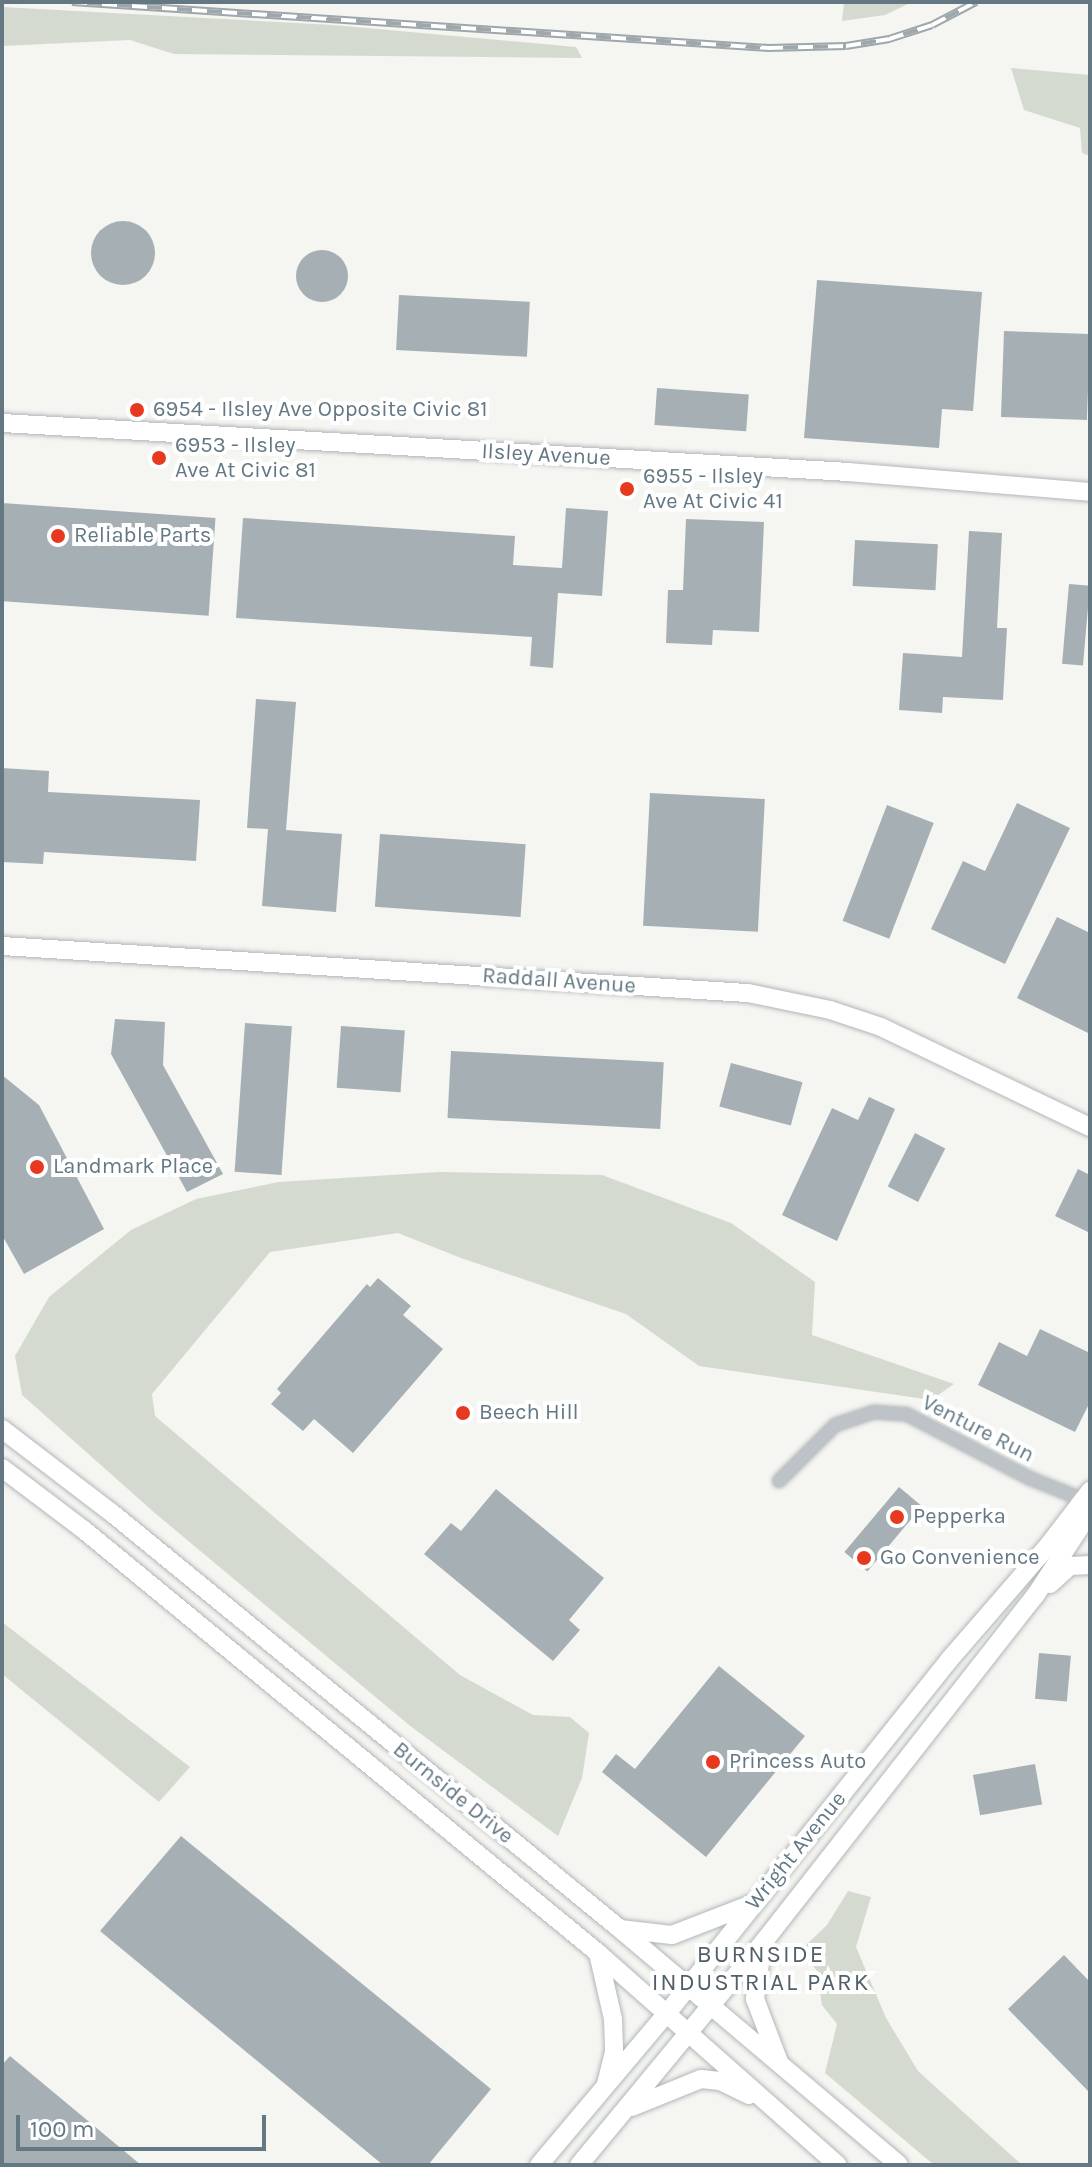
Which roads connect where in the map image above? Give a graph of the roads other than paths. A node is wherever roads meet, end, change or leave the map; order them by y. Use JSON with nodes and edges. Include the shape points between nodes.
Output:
{"nodes":[{"id":1,"x":2,"y":423,"type":"edge"},
{"id":2,"x":1090,"y":492,"type":"edge"},
{"id":3,"x":2,"y":946,"type":"edge"},
{"id":4,"x":1090,"y":1127,"type":"edge"},
{"id":5,"x":2,"y":1429,"type":"edge"},
{"id":6,"x":2,"y":1468,"type":"edge"},
{"id":7,"x":779,"y":1481,"type":"dead end"},
{"id":8,"x":1087,"y":1496,"type":"edge"},
{"id":9,"x":1090,"y":1565,"type":"edge"},
{"id":10,"x":1035,"y":1596,"type":"junction"},
{"id":11,"x":949,"y":1660,"type":"junction"},
{"id":12,"x":951,"y":1704,"type":"junction"},
{"id":13,"x":754,"y":1903,"type":"junction"},
{"id":14,"x":620,"y":1929,"type":"junction"},
{"id":15,"x":765,"y":1940,"type":"junction"},
{"id":16,"x":598,"y":1953,"type":"junction"},
{"id":17,"x":688,"y":1988,"type":"junction"},
{"id":18,"x":711,"y":2007,"type":"junction"},
{"id":19,"x":668,"y":2012,"type":"junction"},
{"id":20,"x":690,"y":2032,"type":"junction"},
{"id":21,"x":780,"y":2065,"type":"junction"},
{"id":22,"x":604,"y":2089,"type":"junction"},
{"id":23,"x":762,"y":2100,"type":"junction"},
{"id":24,"x":626,"y":2109,"type":"junction"},
{"id":25,"x":539,"y":2165,"type":"edge"},
{"id":26,"x":579,"y":2165,"type":"edge"},
{"id":27,"x":838,"y":2165,"type":"edge"},
{"id":28,"x":899,"y":2165,"type":"edge"}],
"edges":[{"from":1,"to":2,"type":"main road","name":"Ilsley Avenue","via":[[801,469]]},
{"from":3,"to":4,"type":"main road","name":"Raddall Avenue","via":[[748,993],[881,1027]]},
{"from":5,"to":14,"type":"main road","name":"Burnside Drive"},
{"from":6,"to":16,"type":"main road","name":"Burnside Drive"},
{"from":7,"to":8,"type":"street","name":"Venture Run","via":[[835,1425],[874,1412],[906,1414],[1029,1478]]},
{"from":8,"to":10,"type":"main road","name":"Wright Avenue","via":[[1083,1523]]},
{"from":8,"to":11,"type":"main road","name":"Wright Avenue"},
{"from":9,"to":10,"type":"main road","via":[[1070,1566]]},
{"from":10,"to":12,"type":"main road","name":"Wright Avenue"},
{"from":11,"to":12,"type":"main road","via":[[956,1675]]},
{"from":11,"to":13,"type":"main road","name":"Wright Avenue"},
{"from":12,"to":15,"type":"main road","name":"Wright Avenue"},
{"from":13,"to":14,"type":"main road","via":[[672,1935]]},
{"from":13,"to":17,"type":"main road","name":"Wright Avenue"},
{"from":14,"to":17,"type":"main road","name":"Burnside Drive"},
{"from":15,"to":18,"type":"main road","name":"Wright Avenue"},
{"from":15,"to":21,"type":"main road","via":[[755,1999]]},
{"from":16,"to":19,"type":"main road","name":"Burnside Drive"},
{"from":16,"to":22,"type":"main road","via":[[613,2019],[614,2052]]},
{"from":17,"to":18,"type":"main road","name":"Burnside Drive"},
{"from":17,"to":19,"type":"main road","name":"Wright Avenue"},
{"from":18,"to":20,"type":"main road","name":"Wright Avenue"},
{"from":18,"to":21,"type":"main road","name":"Burnside Drive"},
{"from":19,"to":20,"type":"main road","name":"Burnside Drive"},
{"from":19,"to":22,"type":"main road","name":"Wright Avenue"},
{"from":20,"to":23,"type":"main road","name":"Burnside Drive"},
{"from":20,"to":24,"type":"main road","name":"Wright Avenue"},
{"from":21,"to":28,"type":"main road","name":"Burnside Drive"},
{"from":22,"to":25,"type":"main road","name":"Wright Avenue"},
{"from":23,"to":24,"type":"main road","via":[[720,2081],[701,2079]]},
{"from":23,"to":27,"type":"main road","name":"Burnside Drive"},
{"from":24,"to":26,"type":"main road","name":"Wright Avenue"}]}
